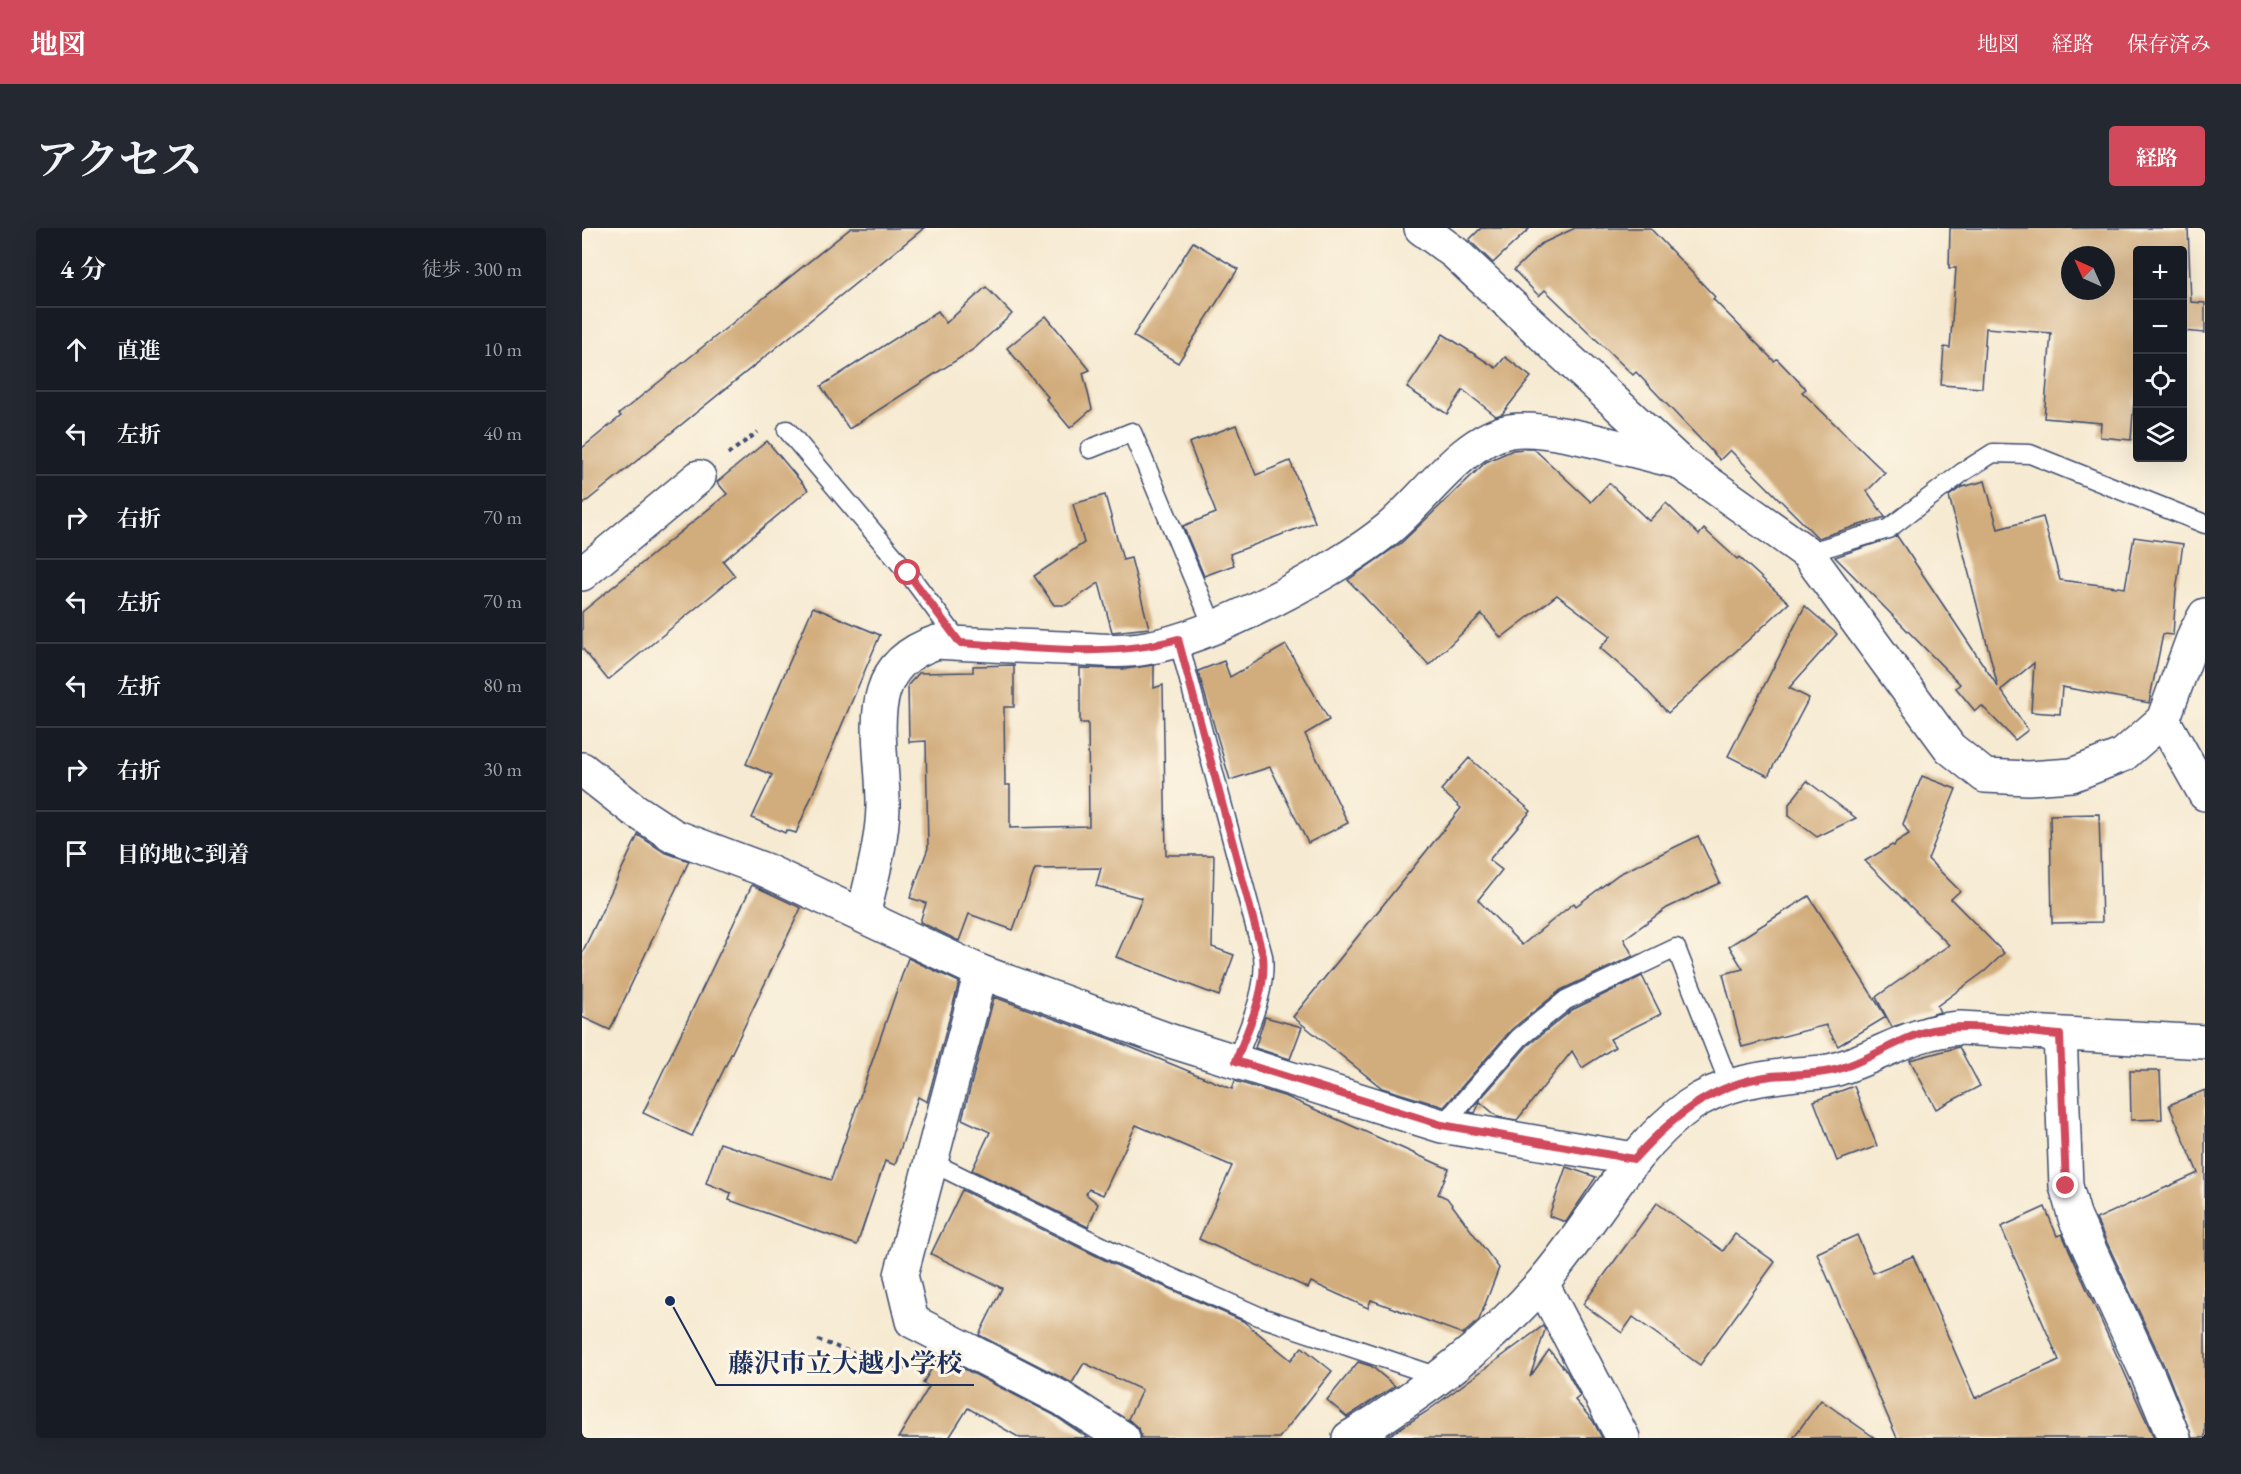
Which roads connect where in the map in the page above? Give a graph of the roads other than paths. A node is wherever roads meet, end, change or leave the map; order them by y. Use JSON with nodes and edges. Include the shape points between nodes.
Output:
{"nodes":[{"id":1,"x":1421,"y":228,"type":"edge"},
{"id":2,"x":787,"y":430,"type":"road end"},
{"id":3,"x":1090,"y":449,"type":"dead end"},
{"id":4,"x":1679,"y":462,"type":"junction"},
{"id":5,"x":699,"y":477,"type":"road end"},
{"id":6,"x":2205,"y":524,"type":"edge"},
{"id":7,"x":1807,"y":553,"type":"junction"},
{"id":8,"x":582,"y":574,"type":"edge"},
{"id":9,"x":2205,"y":615,"type":"edge"},
{"id":10,"x":1213,"y":626,"type":"junction"},
{"id":11,"x":1178,"y":639,"type":"junction"},
{"id":12,"x":960,"y":643,"type":"junction"},
{"id":13,"x":2163,"y":720,"type":"junction"},
{"id":14,"x":582,"y":769,"type":"edge"},
{"id":15,"x":2205,"y":794,"type":"edge"},
{"id":16,"x":863,"y":916,"type":"junction"},
{"id":17,"x":981,"y":972,"type":"junction"},
{"id":18,"x":2060,"y":1035,"type":"junction"},
{"id":19,"x":2205,"y":1042,"type":"edge"},
{"id":20,"x":1236,"y":1061,"type":"junction"},
{"id":21,"x":1730,"y":1086,"type":"junction"},
{"id":22,"x":1442,"y":1125,"type":"junction"},
{"id":23,"x":1634,"y":1159,"type":"junction"},
{"id":24,"x":931,"y":1162,"type":"junction"},
{"id":25,"x":1542,"y":1284,"type":"junction"},
{"id":26,"x":1442,"y":1378,"type":"junction"},
{"id":27,"x":1123,"y":1438,"type":"edge"},
{"id":28,"x":1349,"y":1438,"type":"edge"},
{"id":29,"x":1623,"y":1438,"type":"edge"},
{"id":30,"x":2174,"y":1438,"type":"edge"}],
"edges":[{"from":1,"to":4,"type":"street","via":[[1455,253]]},
{"from":2,"to":12,"type":"lane","via":[[902,565]]},
{"from":3,"to":10,"type":"lane","via":[[1132,432]]},
{"from":4,"to":7,"type":"street"},
{"from":4,"to":10,"type":"street","via":[[1545,431],[1510,431],[1480,443],[1453,464],[1419,502],[1345,560]]},
{"from":5,"to":8,"type":"street"},
{"from":6,"to":7,"type":"lane","via":[[2030,454],[1993,453],[1888,529]]},
{"from":7,"to":13,"type":"street","via":[[1950,748],[1985,776],[2072,775],[2123,755]]},
{"from":9,"to":13,"type":"street"},
{"from":10,"to":11,"type":"street"},
{"from":11,"to":12,"type":"street","via":[[1146,648],[1112,650]]},
{"from":11,"to":20,"type":"lane","via":[[1263,956],[1265,972],[1260,995]]},
{"from":12,"to":16,"type":"street","via":[[938,642],[917,648],[898,662],[885,686],[878,720],[883,809]]},
{"from":13,"to":15,"type":"street"},
{"from":14,"to":16,"type":"street","via":[[674,836],[765,870]]},
{"from":16,"to":17,"type":"street"},
{"from":17,"to":20,"type":"street"},
{"from":17,"to":24,"type":"street"},
{"from":18,"to":19,"type":"street"},
{"from":18,"to":21,"type":"street","via":[[1960,1028],[1932,1030],[1833,1071],[1769,1077]]},
{"from":18,"to":30,"type":"street","via":[[2066,1186],[2075,1218]]},
{"from":20,"to":22,"type":"street"},
{"from":21,"to":22,"type":"lane","via":[[1676,948],[1566,1000],[1519,1038]]},
{"from":21,"to":23,"type":"street","via":[[1690,1105]]},
{"from":22,"to":23,"type":"street"},
{"from":23,"to":25,"type":"street"},
{"from":24,"to":26,"type":"lane","via":[[1261,1317]]},
{"from":24,"to":27,"type":"street","via":[[901,1275],[912,1321],[1061,1398]]},
{"from":25,"to":26,"type":"street"},
{"from":25,"to":29,"type":"street"},
{"from":26,"to":28,"type":"street"}]}
